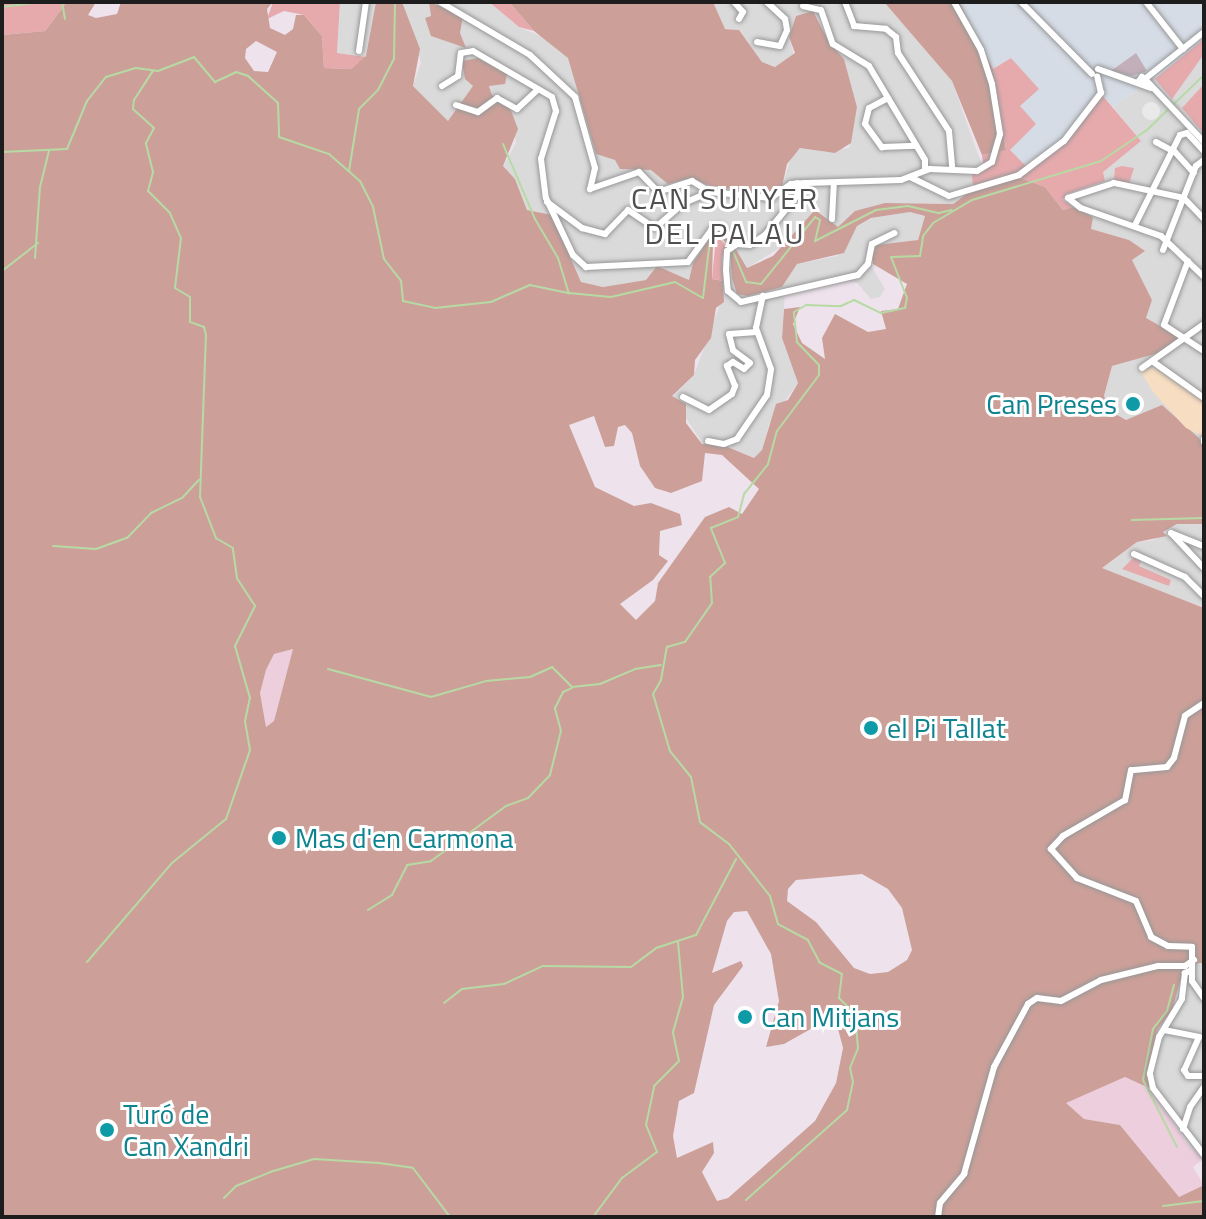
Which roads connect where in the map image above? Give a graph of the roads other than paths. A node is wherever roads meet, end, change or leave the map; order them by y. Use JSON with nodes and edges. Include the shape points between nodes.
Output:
{"nodes":[{"id":1,"x":366,"y":2,"type":"edge"},
{"id":2,"x":440,"y":2,"type":"edge"},
{"id":3,"x":734,"y":2,"type":"edge"},
{"id":4,"x":767,"y":2,"type":"edge"},
{"id":5,"x":845,"y":2,"type":"edge"},
{"id":6,"x":954,"y":2,"type":"edge"},
{"id":7,"x":1021,"y":2,"type":"edge"},
{"id":8,"x":1146,"y":2,"type":"edge"},
{"id":9,"x":803,"y":6,"type":"dead end"},
{"id":10,"x":739,"y":19,"type":"dead end"},
{"id":11,"x":1204,"y":32,"type":"edge"},
{"id":12,"x":757,"y":42,"type":"dead end"},
{"id":13,"x":1183,"y":49,"type":"junction"},
{"id":14,"x":359,"y":51,"type":"dead end"},
{"id":15,"x":1098,"y":74,"type":"junction"},
{"id":16,"x":1146,"y":78,"type":"junction"},
{"id":17,"x":442,"y":86,"type":"dead end"},
{"id":18,"x":536,"y":91,"type":"junction"},
{"id":19,"x":888,"y":98,"type":"junction"},
{"id":20,"x":456,"y":105,"type":"dead end"},
{"id":21,"x":1156,"y":142,"type":"dead end"},
{"id":22,"x":1204,"y":142,"type":"edge"},
{"id":23,"x":916,"y":146,"type":"junction"},
{"id":24,"x":1172,"y":151,"type":"junction"},
{"id":25,"x":1204,"y":151,"type":"edge"},
{"id":26,"x":1204,"y":160,"type":"edge"},
{"id":27,"x":952,"y":169,"type":"junction"},
{"id":28,"x":925,"y":170,"type":"junction"},
{"id":29,"x":1194,"y":173,"type":"junction"},
{"id":30,"x":910,"y":177,"type":"junction"},
{"id":31,"x":834,"y":183,"type":"junction"},
{"id":32,"x":804,"y":186,"type":"junction"},
{"id":33,"x":710,"y":192,"type":"junction"},
{"id":34,"x":1151,"y":193,"type":"junction"},
{"id":35,"x":1184,"y":198,"type":"junction"},
{"id":36,"x":547,"y":202,"type":"junction"},
{"id":37,"x":832,"y":219,"type":"dead end"},
{"id":38,"x":1204,"y":219,"type":"edge"},
{"id":39,"x":1136,"y":223,"type":"junction"},
{"id":40,"x":895,"y":233,"type":"dead end"},
{"id":41,"x":1167,"y":240,"type":"junction"},
{"id":42,"x":737,"y":244,"type":"junction"},
{"id":43,"x":1163,"y":250,"type":"dead end"},
{"id":44,"x":1188,"y":261,"type":"junction"},
{"id":45,"x":1204,"y":277,"type":"edge"},
{"id":46,"x":763,"y":296,"type":"junction"},
{"id":47,"x":1204,"y":316,"type":"edge"},
{"id":48,"x":1203,"y":325,"type":"edge"},
{"id":49,"x":757,"y":332,"type":"junction"},
{"id":50,"x":1184,"y":338,"type":"junction"},
{"id":51,"x":1204,"y":351,"type":"edge"},
{"id":52,"x":1152,"y":361,"type":"junction"},
{"id":53,"x":1142,"y":368,"type":"dead end"},
{"id":54,"x":683,"y":397,"type":"dead end"},
{"id":55,"x":1204,"y":398,"type":"edge"},
{"id":56,"x":708,"y":441,"type":"dead end"},
{"id":57,"x":1204,"y":546,"type":"edge"},
{"id":58,"x":1134,"y":554,"type":"dead end"},
{"id":59,"x":1204,"y":568,"type":"edge"},
{"id":60,"x":1204,"y":596,"type":"edge"},
{"id":61,"x":1204,"y":703,"type":"edge"},
{"id":62,"x":1188,"y":970,"type":"junction"},
{"id":63,"x":1204,"y":998,"type":"edge"},
{"id":64,"x":1164,"y":1030,"type":"junction"},
{"id":65,"x":1204,"y":1076,"type":"edge"},
{"id":66,"x":1204,"y":1087,"type":"edge"},
{"id":67,"x":1183,"y":1130,"type":"junction"},
{"id":68,"x":1204,"y":1155,"type":"edge"},
{"id":69,"x":938,"y":1217,"type":"edge"}],
"edges":[{"from":1,"to":14,"type":"street"},
{"from":2,"to":33,"type":"street","via":[[540,63],[575,97],[595,168],[590,189],[639,172],[658,192],[692,181]]},
{"from":3,"to":10,"type":"street","via":[[743,12]]},
{"from":4,"to":12,"type":"street","via":[[785,19],[787,30],[780,46]]},
{"from":5,"to":27,"type":"street","via":[[854,26],[886,29],[896,37],[898,53],[949,131]]},
{"from":6,"to":27,"type":"street","via":[[981,50],[1000,130],[996,157],[983,170]]},
{"from":7,"to":15,"type":"street","via":[[1075,59]]},
{"from":8,"to":13,"type":"street"},
{"from":9,"to":19,"type":"street","via":[[821,10],[833,44],[869,66]]},
{"from":11,"to":13,"type":"street"},
{"from":13,"to":16,"type":"street"},
{"from":15,"to":16,"type":"street"},
{"from":15,"to":30,"type":"street","via":[[1101,93],[1064,141],[1034,166],[993,187],[949,196]]},
{"from":16,"to":22,"type":"street"},
{"from":17,"to":18,"type":"street","via":[[458,76],[461,53],[473,51]]},
{"from":18,"to":20,"type":"street","via":[[517,109],[497,98],[483,111]]},
{"from":18,"to":36,"type":"street","via":[[552,97],[556,107],[541,159]]},
{"from":19,"to":23,"type":"street"},
{"from":19,"to":23,"type":"street","via":[[869,108],[865,124],[882,147]]},
{"from":21,"to":24,"type":"street"},
{"from":23,"to":28,"type":"street"},
{"from":24,"to":25,"type":"street","via":[[1186,132]]},
{"from":24,"to":29,"type":"street"},
{"from":24,"to":34,"type":"street"},
{"from":26,"to":29,"type":"street"},
{"from":27,"to":28,"type":"street"},
{"from":28,"to":30,"type":"street"},
{"from":29,"to":35,"type":"street"},
{"from":30,"to":31,"type":"street"},
{"from":31,"to":32,"type":"street"},
{"from":31,"to":37,"type":"street"},
{"from":32,"to":33,"type":"street","via":[[771,198]]},
{"from":32,"to":42,"type":"street","via":[[758,241]]},
{"from":33,"to":36,"type":"street","via":[[684,203],[655,228],[628,210],[605,234],[582,228]]},
{"from":34,"to":35,"type":"street"},
{"from":34,"to":39,"type":"street"},
{"from":34,"to":39,"type":"street","via":[[1105,183],[1068,198],[1095,213]]},
{"from":35,"to":38,"type":"street"},
{"from":35,"to":41,"type":"street"},
{"from":36,"to":42,"type":"street","via":[[573,255],[589,268],[688,262],[711,230],[720,227]]},
{"from":39,"to":41,"type":"street"},
{"from":40,"to":46,"type":"street","via":[[872,244],[868,264],[858,275]]},
{"from":41,"to":43,"type":"street"},
{"from":41,"to":44,"type":"street"},
{"from":42,"to":46,"type":"street","via":[[727,251],[728,291],[741,302]]},
{"from":44,"to":45,"type":"street"},
{"from":44,"to":50,"type":"street","via":[[1164,321]]},
{"from":46,"to":49,"type":"street"},
{"from":47,"to":48,"type":"street"},
{"from":48,"to":50,"type":"street"},
{"from":49,"to":54,"type":"street","via":[[729,334],[733,350],[750,363],[744,369],[733,362],[727,366],[735,386],[732,394],[709,410]]},
{"from":49,"to":56,"type":"street","via":[[771,369],[767,395],[737,439],[724,444]]},
{"from":50,"to":51,"type":"street"},
{"from":50,"to":52,"type":"street"},
{"from":52,"to":53,"type":"street"},
{"from":52,"to":55,"type":"street"},
{"from":57,"to":59,"type":"street","via":[[1171,533]]},
{"from":58,"to":60,"type":"street","via":[[1185,577]]},
{"from":61,"to":62,"type":"street","via":[[1185,716],[1167,767],[1131,770],[1125,800],[1063,836],[1051,849],[1077,878],[1136,901],[1151,937],[1168,946],[1191,946],[1195,956]]},
{"from":62,"to":63,"type":"street"},
{"from":62,"to":64,"type":"street","via":[[1180,1004]]},
{"from":62,"to":69,"type":"street","via":[[1105,979],[1061,1001],[1037,998],[1028,1004],[994,1067],[964,1174],[940,1203]]},
{"from":64,"to":65,"type":"street","via":[[1199,1037],[1184,1070],[1188,1076]]},
{"from":64,"to":67,"type":"street","via":[[1153,1054],[1152,1084]]},
{"from":66,"to":67,"type":"street"},
{"from":67,"to":68,"type":"street"}]}
